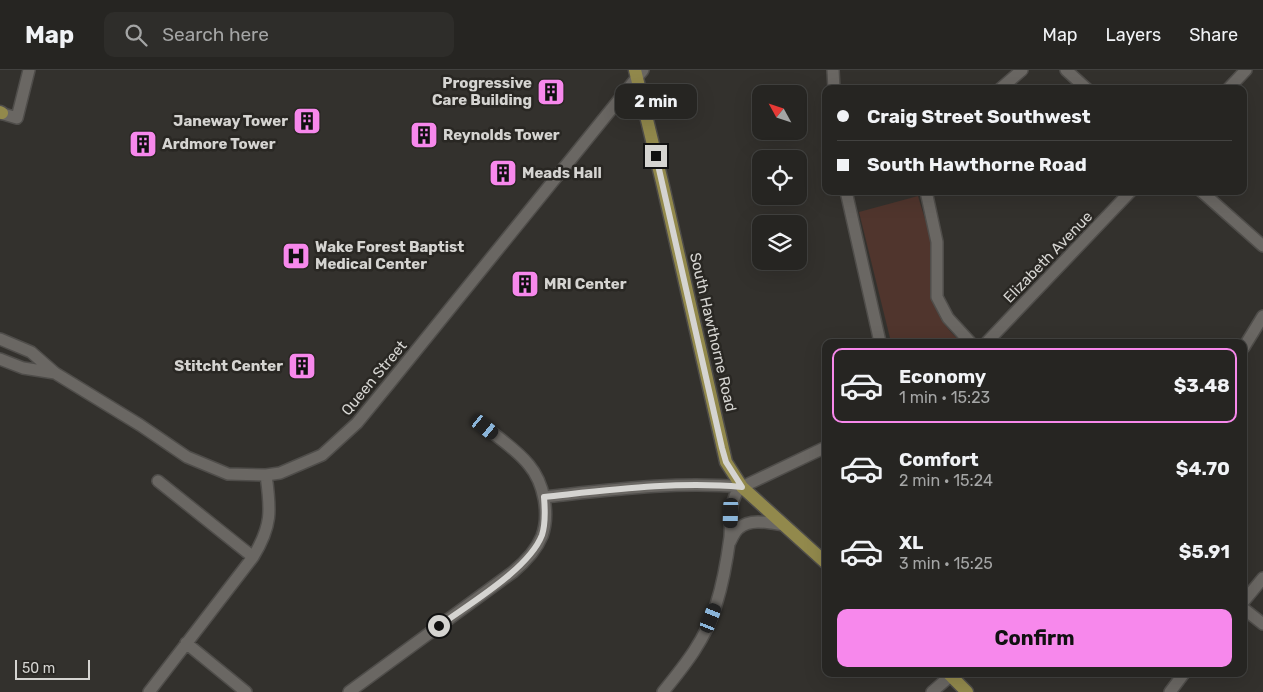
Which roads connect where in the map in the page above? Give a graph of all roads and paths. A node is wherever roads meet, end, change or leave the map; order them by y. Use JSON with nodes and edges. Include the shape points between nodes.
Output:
{"nodes":[{"id":1,"x":29,"y":70,"type":"edge"},
{"id":2,"x":833,"y":70,"type":"edge"},
{"id":3,"x":1022,"y":70,"type":"edge"},
{"id":4,"x":1066,"y":70,"type":"edge"},
{"id":5,"x":1246,"y":70,"type":"edge"},
{"id":6,"x":638,"y":73,"type":"edge"},
{"id":7,"x":834,"y":85,"type":"edge"},
{"id":8,"x":1005,"y":85,"type":"edge"},
{"id":9,"x":1083,"y":85,"type":"edge"},
{"id":10,"x":1232,"y":85,"type":"edge"},
{"id":11,"x":0,"y":113,"type":"edge"},
{"id":12,"x":847,"y":195,"type":"edge"},
{"id":13,"x":927,"y":195,"type":"edge"},
{"id":14,"x":1127,"y":195,"type":"edge"},
{"id":15,"x":1206,"y":195,"type":"edge"},
{"id":16,"x":1263,"y":246,"type":"edge"},
{"id":17,"x":1263,"y":316,"type":"edge"},
{"id":18,"x":0,"y":339,"type":"edge"},
{"id":19,"x":879,"y":339,"type":"edge"},
{"id":20,"x":967,"y":339,"type":"edge"},
{"id":21,"x":990,"y":339,"type":"edge"},
{"id":22,"x":1247,"y":342,"type":"edge"},
{"id":23,"x":0,"y":359,"type":"edge"},
{"id":24,"x":55,"y":373,"type":"junction"},
{"id":25,"x":485,"y":427,"type":"dead end"},
{"id":26,"x":822,"y":449,"type":"edge"},
{"id":27,"x":266,"y":475,"type":"junction"},
{"id":28,"x":158,"y":481,"type":"dead end"},
{"id":29,"x":742,"y":487,"type":"junction"},
{"id":30,"x":544,"y":497,"type":"junction"},
{"id":31,"x":784,"y":525,"type":"junction"},
{"id":32,"x":729,"y":543,"type":"junction"},
{"id":33,"x":253,"y":557,"type":"junction"},
{"id":34,"x":822,"y":560,"type":"edge"},
{"id":35,"x":1263,"y":578,"type":"edge"},
{"id":36,"x":1247,"y":597,"type":"edge"},
{"id":37,"x":1247,"y":611,"type":"edge"},
{"id":38,"x":1263,"y":624,"type":"edge"},
{"id":39,"x":186,"y":643,"type":"junction"},
{"id":40,"x":948,"y":677,"type":"edge"},
{"id":41,"x":954,"y":677,"type":"edge"},
{"id":42,"x":1182,"y":677,"type":"edge"},
{"id":43,"x":149,"y":692,"type":"edge"},
{"id":44,"x":246,"y":692,"type":"edge"},
{"id":45,"x":349,"y":692,"type":"edge"},
{"id":46,"x":663,"y":692,"type":"edge"},
{"id":47,"x":932,"y":692,"type":"edge"},
{"id":48,"x":967,"y":692,"type":"edge"},
{"id":49,"x":1170,"y":692,"type":"edge"}],
"edges":[{"from":1,"to":11,"type":"street","via":[[17,118]]},
{"from":2,"to":7,"type":"street"},
{"from":3,"to":8,"type":"street"},
{"from":4,"to":9,"type":"street"},
{"from":5,"to":10,"type":"street"},
{"from":6,"to":27,"type":"street","name":"Queen Street","via":[[356,423],[322,455],[280,473]]},
{"from":6,"to":29,"type":"main road","name":"South Hawthorne Road","via":[[722,448],[726,462]]},
{"from":12,"to":19,"type":"street"},
{"from":13,"to":20,"type":"street","via":[[937,242],[937,297],[948,318]]},
{"from":14,"to":21,"type":"street","name":"Elizabeth Avenue"},
{"from":15,"to":16,"type":"street"},
{"from":17,"to":22,"type":"street"},
{"from":18,"to":24,"type":"street","name":"Queen Street","via":[[30,352]]},
{"from":23,"to":24,"type":"street","via":[[23,368]]},
{"from":24,"to":27,"type":"street","name":"Queen Street","via":[[187,457],[228,474]]},
{"from":25,"to":30,"type":"street","via":[[531,467]]},
{"from":26,"to":29,"type":"street"},
{"from":27,"to":33,"type":"street","via":[[270,518]]},
{"from":28,"to":33,"type":"street"},
{"from":29,"to":30,"type":"street","via":[[712,484]]},
{"from":29,"to":31,"type":"main road","name":"South Hawthorne Road"},
{"from":29,"to":32,"type":"street","via":[[735,494]]},
{"from":30,"to":45,"type":"street","via":[[542,535],[526,561]]},
{"from":31,"to":32,"type":"street","via":[[750,522],[739,528]]},
{"from":31,"to":34,"type":"main road","name":"South Hawthorne Road"},
{"from":32,"to":46,"type":"street","via":[[716,606],[706,631]]},
{"from":33,"to":39,"type":"street"},
{"from":35,"to":36,"type":"street"},
{"from":37,"to":38,"type":"street"},
{"from":39,"to":43,"type":"street"},
{"from":39,"to":44,"type":"street"},
{"from":40,"to":47,"type":"street"},
{"from":41,"to":48,"type":"main road"},
{"from":42,"to":49,"type":"street"}]}
